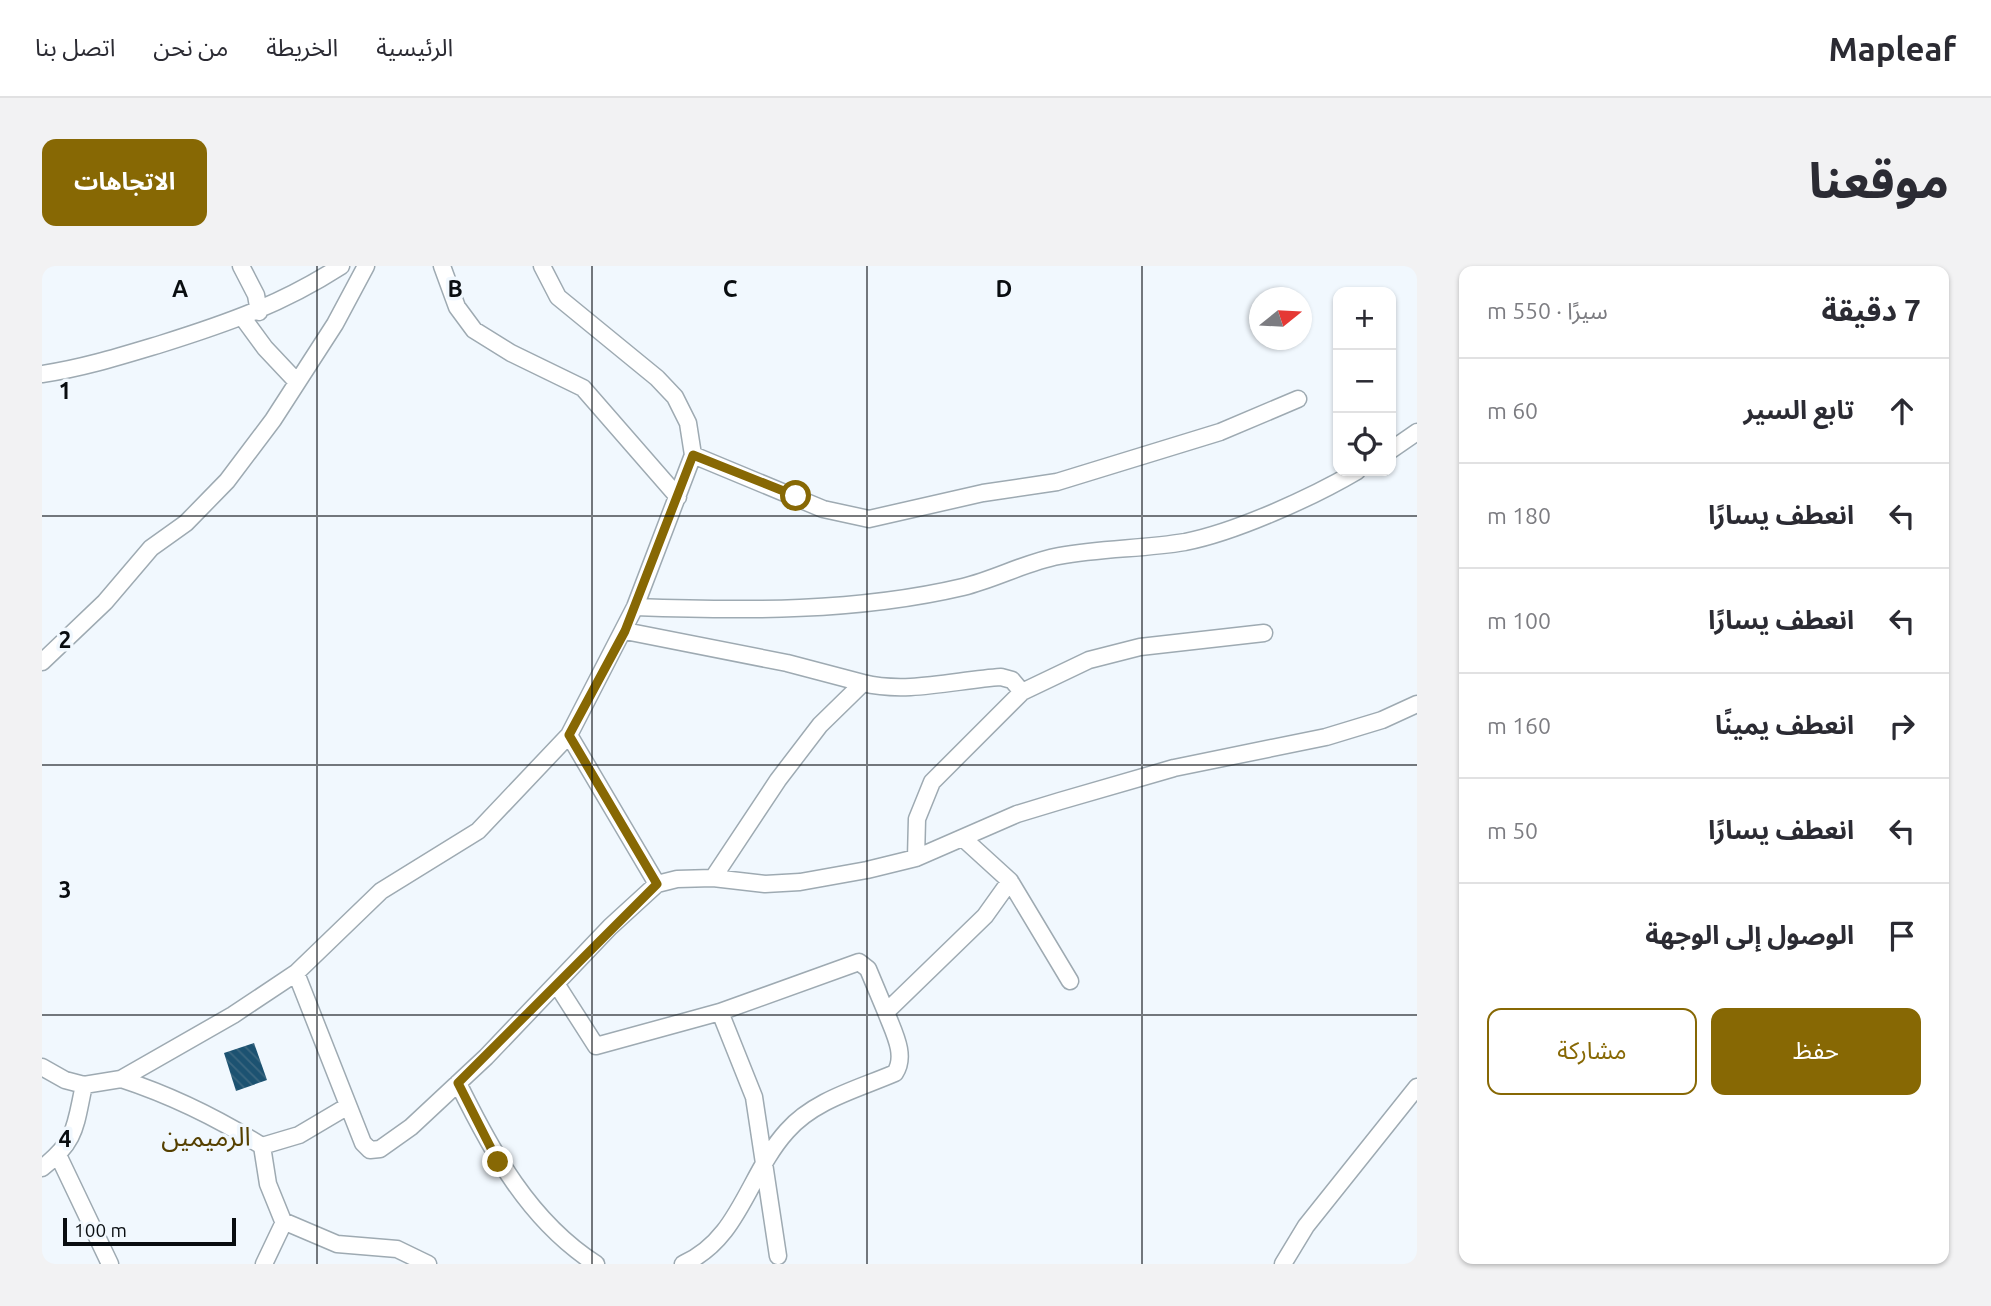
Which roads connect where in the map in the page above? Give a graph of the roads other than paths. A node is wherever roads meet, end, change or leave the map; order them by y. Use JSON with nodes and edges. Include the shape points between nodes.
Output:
{"nodes":[{"id":1,"x":241,"y":266,"type":"edge"},
{"id":2,"x":341,"y":266,"type":"edge"},
{"id":3,"x":366,"y":266,"type":"edge"},
{"id":4,"x":442,"y":266,"type":"edge"},
{"id":5,"x":542,"y":266,"type":"edge"},
{"id":6,"x":259,"y":312,"type":"junction"},
{"id":7,"x":243,"y":318,"type":"junction"},
{"id":8,"x":42,"y":374,"type":"edge"},
{"id":9,"x":297,"y":382,"type":"junction"},
{"id":10,"x":1298,"y":399,"type":"dead end"},
{"id":11,"x":1417,"y":432,"type":"edge"},
{"id":12,"x":1396,"y":447,"type":"edge"},
{"id":13,"x":693,"y":455,"type":"junction"},
{"id":14,"x":1346,"y":476,"type":"edge"},
{"id":15,"x":678,"y":497,"type":"junction"},
{"id":16,"x":635,"y":607,"type":"junction"},
{"id":17,"x":625,"y":631,"type":"junction"},
{"id":18,"x":1264,"y":633,"type":"dead end"},
{"id":19,"x":42,"y":662,"type":"edge"},
{"id":20,"x":863,"y":683,"type":"junction"},
{"id":21,"x":1023,"y":692,"type":"junction"},
{"id":22,"x":1417,"y":704,"type":"edge"},
{"id":23,"x":569,"y":735,"type":"junction"},
{"id":24,"x":965,"y":840,"type":"junction"},
{"id":25,"x":916,"y":859,"type":"junction"},
{"id":26,"x":713,"y":878,"type":"junction"},
{"id":27,"x":1010,"y":881,"type":"junction"},
{"id":28,"x":657,"y":884,"type":"junction"},
{"id":29,"x":296,"y":973,"type":"junction"},
{"id":30,"x":1070,"y":981,"type":"dead end"},
{"id":31,"x":556,"y":985,"type":"junction"},
{"id":32,"x":720,"y":1012,"type":"junction"},
{"id":33,"x":886,"y":1012,"type":"junction"},
{"id":34,"x":42,"y":1067,"type":"edge"},
{"id":35,"x":121,"y":1079,"type":"junction"},
{"id":36,"x":458,"y":1083,"type":"junction"},
{"id":37,"x":84,"y":1085,"type":"junction"},
{"id":38,"x":1417,"y":1087,"type":"edge"},
{"id":39,"x":348,"y":1106,"type":"junction"},
{"id":40,"x":262,"y":1146,"type":"junction"},
{"id":41,"x":58,"y":1156,"type":"junction"},
{"id":42,"x":766,"y":1162,"type":"junction"},
{"id":43,"x":42,"y":1167,"type":"edge"},
{"id":44,"x":284,"y":1222,"type":"junction"},
{"id":45,"x":778,"y":1256,"type":"dead end"},
{"id":46,"x":110,"y":1264,"type":"edge"},
{"id":47,"x":264,"y":1264,"type":"edge"},
{"id":48,"x":428,"y":1264,"type":"edge"},
{"id":49,"x":596,"y":1264,"type":"edge"},
{"id":50,"x":683,"y":1264,"type":"edge"},
{"id":51,"x":1283,"y":1264,"type":"edge"}],
"edges":[{"from":1,"to":6,"type":"street"},
{"from":2,"to":6,"type":"street"},
{"from":3,"to":9,"type":"street"},
{"from":4,"to":15,"type":"street","via":[[457,307],[474,330],[583,388]]},
{"from":5,"to":13,"type":"street","via":[[558,297],[675,397],[688,422]]},
{"from":6,"to":7,"type":"street"},
{"from":7,"to":8,"type":"street","via":[[103,362]]},
{"from":7,"to":9,"type":"street"},
{"from":9,"to":19,"type":"street","via":[[274,420],[212,498],[151,548],[105,602]]},
{"from":10,"to":13,"type":"street","via":[[1220,432],[1057,482],[869,519],[823,509]]},
{"from":11,"to":12,"type":"street"},
{"from":13,"to":15,"type":"street"},
{"from":14,"to":16,"type":"street","via":[[1208,536],[1035,561],[965,587],[860,603],[722,610]]},
{"from":15,"to":16,"type":"street"},
{"from":16,"to":17,"type":"street"},
{"from":17,"to":20,"type":"street"},
{"from":17,"to":23,"type":"street"},
{"from":18,"to":21,"type":"street","via":[[1140,647],[1089,660]]},
{"from":20,"to":21,"type":"street","via":[[883,688],[1001,677],[1012,680]]},
{"from":20,"to":26,"type":"street","via":[[811,736]]},
{"from":21,"to":25,"type":"street","via":[[932,782],[917,819]]},
{"from":22,"to":24,"type":"street","via":[[1326,737],[1211,759],[1072,797],[1017,814]]},
{"from":23,"to":28,"type":"street"},
{"from":23,"to":29,"type":"street","via":[[478,831],[382,891]]},
{"from":24,"to":25,"type":"street"},
{"from":24,"to":27,"type":"street"},
{"from":25,"to":26,"type":"street","via":[[800,882],[765,884]]},
{"from":26,"to":28,"type":"street","via":[[677,878]]},
{"from":27,"to":30,"type":"street"},
{"from":27,"to":33,"type":"street","via":[[985,916]]},
{"from":28,"to":31,"type":"street"},
{"from":29,"to":35,"type":"street"},
{"from":29,"to":39,"type":"street"},
{"from":31,"to":32,"type":"street","via":[[596,1046]]},
{"from":31,"to":36,"type":"street"},
{"from":32,"to":33,"type":"street","via":[[859,962],[868,969]]},
{"from":32,"to":42,"type":"street","via":[[754,1097]]},
{"from":33,"to":42,"type":"street","via":[[900,1052],[895,1073],[803,1116],[786,1131]]},
{"from":34,"to":37,"type":"street"},
{"from":35,"to":37,"type":"street"},
{"from":35,"to":40,"type":"street","via":[[236,1129]]},
{"from":36,"to":39,"type":"street","via":[[380,1149],[370,1150],[363,1143]]},
{"from":36,"to":49,"type":"street","via":[[515,1186],[547,1222]]},
{"from":37,"to":41,"type":"street","via":[[74,1132]]},
{"from":38,"to":51,"type":"street","via":[[1306,1226]]},
{"from":39,"to":40,"type":"street","via":[[299,1135]]},
{"from":40,"to":44,"type":"street","via":[[268,1184]]},
{"from":41,"to":43,"type":"street"},
{"from":41,"to":46,"type":"street"},
{"from":42,"to":45,"type":"street"},
{"from":42,"to":50,"type":"street","via":[[727,1230],[709,1249]]},
{"from":44,"to":47,"type":"street"},
{"from":44,"to":48,"type":"street","via":[[338,1244],[397,1249]]}]}
